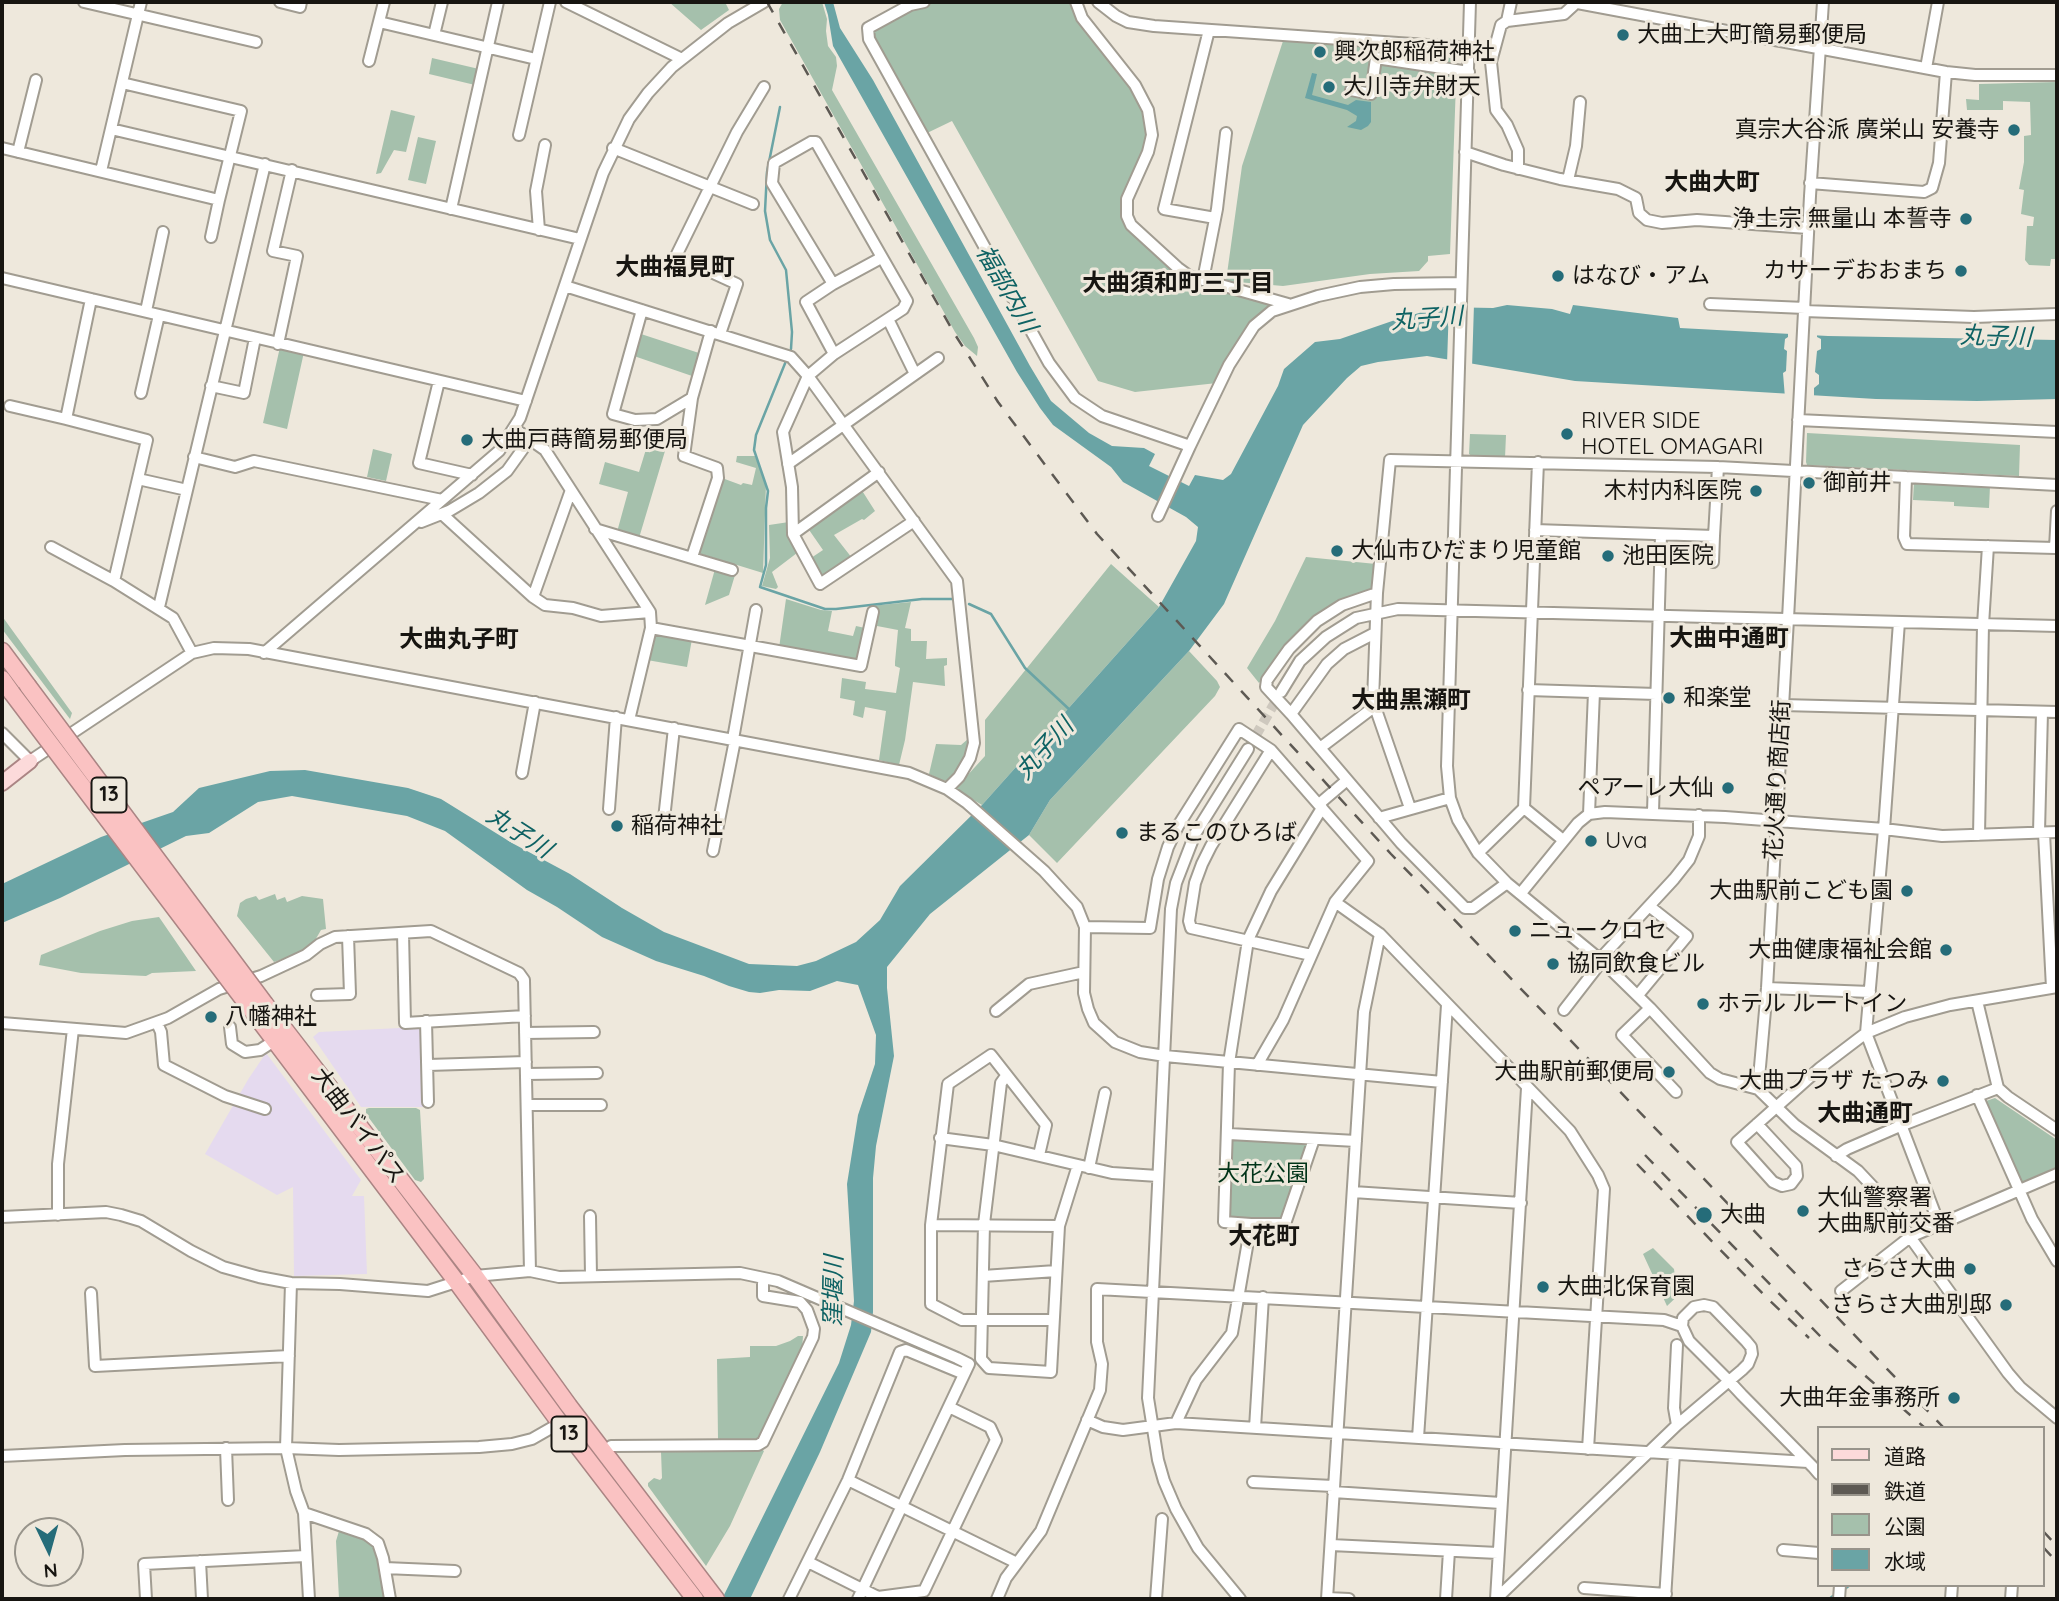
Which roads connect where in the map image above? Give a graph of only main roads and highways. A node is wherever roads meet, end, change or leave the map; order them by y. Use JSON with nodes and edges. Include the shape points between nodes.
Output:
{"nodes":[{"id":1,"x":2,"y":651,"type":"edge"},
{"id":2,"x":7,"y":686,"type":"edge"},
{"id":3,"x":30,"y":761,"type":"road end"},
{"id":4,"x":2,"y":783,"type":"edge"},
{"id":5,"x":259,"y":1008,"type":"junction"},
{"id":6,"x":695,"y":1599,"type":"edge"},
{"id":7,"x":716,"y":1599,"type":"edge"}],
"edges":[{"from":1,"to":5,"type":"highway","name":"大曲バイパス","number":"13","bridge":true},
{"from":2,"to":5,"type":"highway","name":"大曲バイパス","number":"13","bridge":true},
{"from":3,"to":4,"type":"main road"},
{"from":5,"to":6,"type":"highway","name":"大曲バイパス","number":"13","via":[[274,1041]]},
{"from":5,"to":7,"type":"highway","name":"大曲バイパス","number":"13","via":[[475,1276]]}]}
